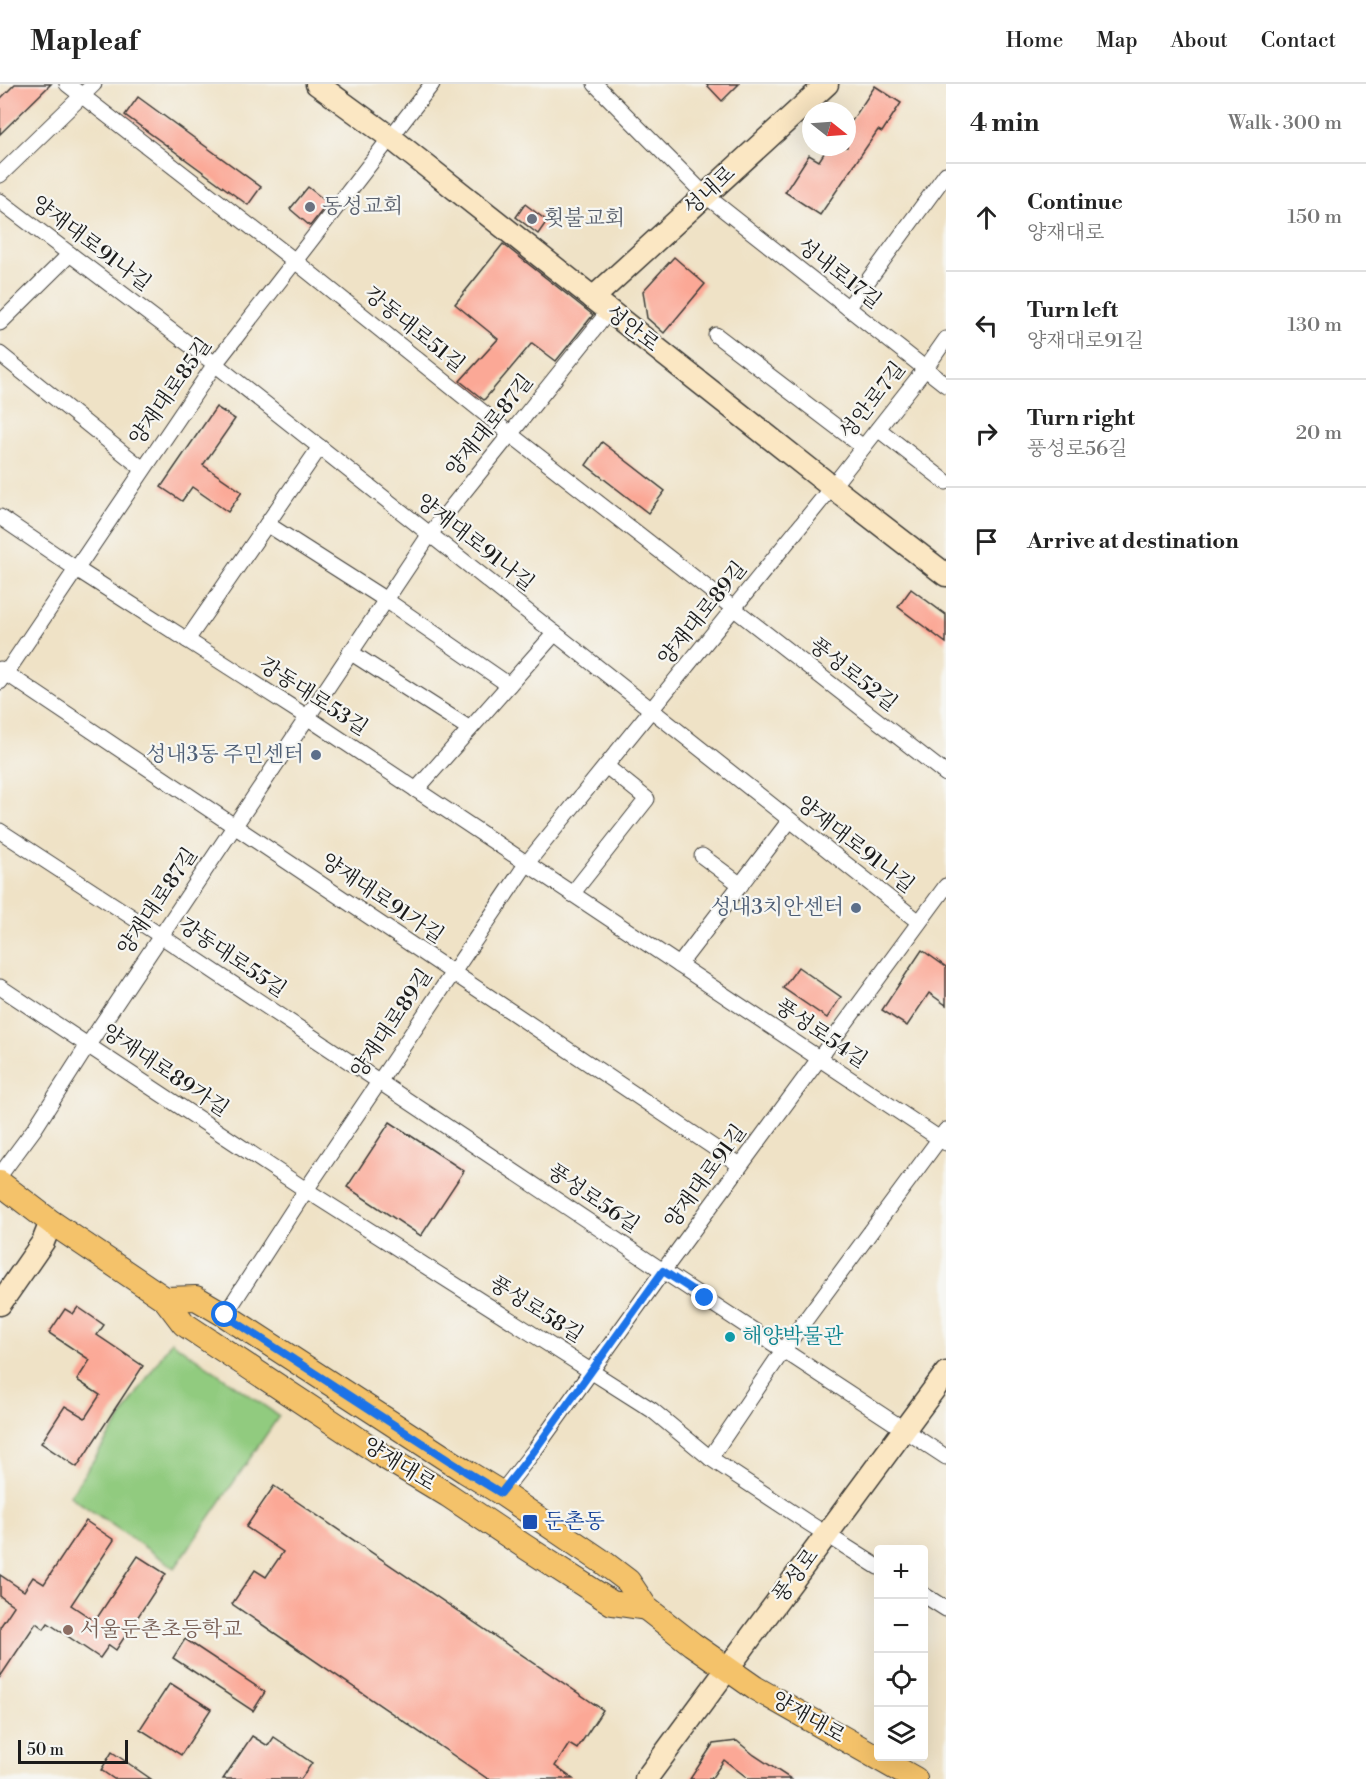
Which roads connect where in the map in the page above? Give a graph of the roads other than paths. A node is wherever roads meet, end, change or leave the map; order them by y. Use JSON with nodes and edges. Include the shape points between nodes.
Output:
{"nodes":[{"id":1,"x":67,"y":84,"type":"edge"},
{"id":2,"x":94,"y":84,"type":"edge"},
{"id":3,"x":317,"y":84,"type":"edge"},
{"id":4,"x":432,"y":84,"type":"edge"},
{"id":5,"x":595,"y":84,"type":"edge"},
{"id":6,"x":826,"y":84,"type":"edge"},
{"id":7,"x":82,"y":96,"type":"junction"},
{"id":8,"x":391,"y":138,"type":"junction"},
{"id":9,"x":946,"y":174,"type":"edge"},
{"id":10,"x":0,"y":176,"type":"edge"},
{"id":11,"x":705,"y":195,"type":"junction"},
{"id":12,"x":0,"y":201,"type":"edge"},
{"id":13,"x":70,"y":254,"type":"junction"},
{"id":14,"x":295,"y":261,"type":"junction"},
{"id":15,"x":601,"y":304,"type":"junction"},
{"id":16,"x":848,"y":308,"type":"junction"},
{"id":17,"x":0,"y":323,"type":"edge"},
{"id":18,"x":716,"y":335,"type":"dead end"},
{"id":19,"x":946,"y":339,"type":"edge"},
{"id":20,"x":0,"y":354,"type":"edge"},
{"id":21,"x":215,"y":364,"type":"junction"},
{"id":22,"x":925,"y":369,"type":"junction"},
{"id":23,"x":946,"y":385,"type":"edge"},
{"id":24,"x":878,"y":429,"type":"junction"},
{"id":25,"x":510,"y":434,"type":"junction"},
{"id":26,"x":320,"y":447,"type":"junction"},
{"id":27,"x":864,"y":447,"type":"junction"},
{"id":28,"x":143,"y":469,"type":"junction"},
{"id":29,"x":946,"y":482,"type":"edge"},
{"id":30,"x":832,"y":487,"type":"junction"},
{"id":31,"x":0,"y":517,"type":"edge"},
{"id":32,"x":267,"y":524,"type":"junction"},
{"id":33,"x":430,"y":534,"type":"junction"},
{"id":34,"x":75,"y":568,"type":"junction"},
{"id":35,"x":946,"y":576,"type":"edge"},
{"id":36,"x":386,"y":600,"type":"junction"},
{"id":37,"x":734,"y":609,"type":"junction"},
{"id":38,"x":555,"y":633,"type":"junction"},
{"id":39,"x":187,"y":640,"type":"junction"},
{"id":40,"x":350,"y":652,"type":"junction"},
{"id":41,"x":2,"y":674,"type":"edge"},
{"id":42,"x":509,"y":685,"type":"junction"},
{"id":43,"x":651,"y":711,"type":"junction"},
{"id":44,"x":307,"y":717,"type":"junction"},
{"id":45,"x":470,"y":729,"type":"junction"},
{"id":46,"x":606,"y":766,"type":"junction"},
{"id":47,"x":946,"y":774,"type":"edge"},
{"id":48,"x":416,"y":790,"type":"junction"},
{"id":49,"x":790,"y":820,"type":"junction"},
{"id":50,"x":234,"y":826,"type":"junction"},
{"id":51,"x":0,"y":831,"type":"edge"},
{"id":52,"x":702,"y":856,"type":"dead end"},
{"id":53,"x":527,"y":863,"type":"junction"},
{"id":54,"x":741,"y":885,"type":"junction"},
{"id":55,"x":946,"y":886,"type":"edge"},
{"id":56,"x":572,"y":894,"type":"junction"},
{"id":57,"x":919,"y":922,"type":"junction"},
{"id":58,"x":161,"y":936,"type":"junction"},
{"id":59,"x":679,"y":965,"type":"junction"},
{"id":60,"x":453,"y":972,"type":"junction"},
{"id":61,"x":0,"y":987,"type":"edge"},
{"id":62,"x":88,"y":1045,"type":"junction"},
{"id":63,"x":819,"y":1058,"type":"junction"},
{"id":64,"x":379,"y":1082,"type":"junction"},
{"id":65,"x":944,"y":1137,"type":"edge"},
{"id":66,"x":740,"y":1165,"type":"junction"},
{"id":67,"x":0,"y":1175,"type":"edge"},
{"id":68,"x":0,"y":1183,"type":"edge"},
{"id":69,"x":306,"y":1190,"type":"junction"},
{"id":70,"x":51,"y":1222,"type":"junction"},
{"id":71,"x":663,"y":1271,"type":"junction"},
{"id":72,"x":165,"y":1299,"type":"junction"},
{"id":73,"x":0,"y":1304,"type":"edge"},
{"id":74,"x":225,"y":1315,"type":"junction"},
{"id":75,"x":784,"y":1349,"type":"junction"},
{"id":76,"x":591,"y":1370,"type":"junction"},
{"id":77,"x":946,"y":1373,"type":"edge"},
{"id":78,"x":904,"y":1428,"type":"junction"},
{"id":79,"x":946,"y":1457,"type":"edge"},
{"id":80,"x":710,"y":1458,"type":"junction"},
{"id":81,"x":501,"y":1493,"type":"junction"},
{"id":82,"x":827,"y":1535,"type":"junction"},
{"id":83,"x":874,"y":1564,"type":"edge"},
{"id":84,"x":928,"y":1598,"type":"edge"},
{"id":85,"x":646,"y":1608,"type":"junction"},
{"id":86,"x":946,"y":1609,"type":"edge"},
{"id":87,"x":728,"y":1668,"type":"junction"},
{"id":88,"x":646,"y":1779,"type":"edge"},
{"id":89,"x":915,"y":1779,"type":"edge"}],
"edges":[{"from":1,"to":7,"type":"street","name":"강동대로51길"},
{"from":2,"to":7,"type":"street"},
{"from":3,"to":8,"type":"street","name":"성안로"},
{"from":4,"to":8,"type":"street","name":"양재대로85길"},
{"from":5,"to":11,"type":"street","name":"성내로17길"},
{"from":6,"to":11,"type":"street","name":"성내로"},
{"from":7,"to":10,"type":"street"},
{"from":7,"to":14,"type":"street","name":"강동대로51길"},
{"from":8,"to":14,"type":"street","name":"양재대로85길"},
{"from":8,"to":15,"type":"street","name":"성안로"},
{"from":9,"to":16,"type":"street"},
{"from":11,"to":15,"type":"street","name":"성내로"},
{"from":11,"to":16,"type":"street","name":"성내로17길"},
{"from":12,"to":13,"type":"street","name":"양재대로91나길"},
{"from":13,"to":17,"type":"street"},
{"from":13,"to":21,"type":"street","name":"양재대로91나길"},
{"from":14,"to":21,"type":"street","name":"양재대로85길"},
{"from":14,"to":25,"type":"street","name":"강동대로51길"},
{"from":15,"to":25,"type":"street","name":"양재대로87길"},
{"from":15,"to":30,"type":"street","name":"성안로"},
{"from":16,"to":22,"type":"street","name":"성내로17길"},
{"from":18,"to":27,"type":"street"},
{"from":19,"to":22,"type":"street","name":"성안로7길"},
{"from":20,"to":28,"type":"street"},
{"from":21,"to":26,"type":"street","name":"양재대로91나길"},
{"from":21,"to":28,"type":"street","name":"양재대로85길"},
{"from":22,"to":23,"type":"street","name":"성내로17길"},
{"from":22,"to":24,"type":"street","name":"성안로7길"},
{"from":24,"to":27,"type":"street","name":"성안로7길"},
{"from":24,"to":29,"type":"street"},
{"from":25,"to":33,"type":"street","name":"양재대로87길"},
{"from":25,"to":37,"type":"street","name":"강동대로51길"},
{"from":26,"to":32,"type":"street"},
{"from":26,"to":33,"type":"street","name":"양재대로91나길"},
{"from":27,"to":30,"type":"street","name":"성안로7길"},
{"from":28,"to":34,"type":"street","name":"양재대로85길"},
{"from":30,"to":35,"type":"street","name":"성안로"},
{"from":30,"to":37,"type":"street","name":"양재대로89길"},
{"from":31,"to":34,"type":"street","name":"강동대로53길"},
{"from":32,"to":36,"type":"street"},
{"from":32,"to":39,"type":"street"},
{"from":33,"to":36,"type":"street","name":"양재대로87길"},
{"from":33,"to":38,"type":"street","name":"양재대로91나길"},
{"from":34,"to":39,"type":"street","name":"강동대로53길"},
{"from":34,"to":41,"type":"street","name":"양재대로85길"},
{"from":36,"to":40,"type":"street","name":"양재대로87길"},
{"from":36,"to":42,"type":"street"},
{"from":37,"to":43,"type":"street","name":"양재대로89길"},
{"from":37,"to":47,"type":"street","name":"풍성로52길"},
{"from":38,"to":42,"type":"street"},
{"from":38,"to":43,"type":"street","name":"양재대로91나길"},
{"from":39,"to":44,"type":"street","name":"강동대로53길"},
{"from":40,"to":44,"type":"street","name":"양재대로87길"},
{"from":40,"to":45,"type":"street"},
{"from":41,"to":50,"type":"street","name":"양재대로91가길"},
{"from":42,"to":45,"type":"street"},
{"from":43,"to":46,"type":"street","name":"양재대로89길"},
{"from":43,"to":49,"type":"street","name":"양재대로91나길"},
{"from":44,"to":48,"type":"street","name":"강동대로53길"},
{"from":44,"to":50,"type":"street","name":"양재대로87길"},
{"from":45,"to":48,"type":"street"},
{"from":46,"to":53,"type":"street","name":"양재대로89길"},
{"from":46,"to":56,"type":"street","via":[[647,799]]},
{"from":48,"to":53,"type":"street","name":"강동대로53길"},
{"from":49,"to":54,"type":"street"},
{"from":49,"to":57,"type":"street","name":"양재대로91나길"},
{"from":50,"to":58,"type":"street","name":"양재대로87길"},
{"from":50,"to":60,"type":"street","name":"양재대로91가길"},
{"from":51,"to":58,"type":"street","name":"강동대로55길"},
{"from":52,"to":54,"type":"street"},
{"from":53,"to":56,"type":"street","name":"풍성로54길"},
{"from":53,"to":60,"type":"street","name":"양재대로89길"},
{"from":54,"to":59,"type":"street"},
{"from":55,"to":57,"type":"street","name":"양재대로91길"},
{"from":56,"to":59,"type":"street","name":"풍성로54길"},
{"from":57,"to":63,"type":"street","name":"양재대로91길"},
{"from":58,"to":62,"type":"street","name":"양재대로87길"},
{"from":58,"to":64,"type":"street","name":"강동대로55길"},
{"from":59,"to":63,"type":"street","name":"풍성로54길"},
{"from":60,"to":64,"type":"street","name":"양재대로89길"},
{"from":60,"to":66,"type":"street","name":"양재대로91가길"},
{"from":61,"to":62,"type":"street","name":"양재대로89가길"},
{"from":62,"to":67,"type":"street","name":"양재대로87길"},
{"from":62,"to":69,"type":"street","name":"양재대로89가길"},
{"from":63,"to":65,"type":"street","name":"풍성로54길"},
{"from":63,"to":66,"type":"street","name":"양재대로91길"},
{"from":64,"to":69,"type":"street","name":"양재대로89길"},
{"from":64,"to":71,"type":"street","name":"풍성로56길"},
{"from":65,"to":75,"type":"street"},
{"from":66,"to":71,"type":"street","name":"양재대로91길"},
{"from":68,"to":70,"type":"main road","name":"양재대로"},
{"from":69,"to":74,"type":"street","name":"양재대로89길"},
{"from":69,"to":76,"type":"street","name":"풍성로58길"},
{"from":70,"to":72,"type":"main road","name":"양재대로"},
{"from":70,"to":73,"type":"street","via":[[43,1242]]},
{"from":71,"to":75,"type":"street","name":"풍성로56길"},
{"from":71,"to":76,"type":"street","name":"양재대로91길"},
{"from":72,"to":74,"type":"main road","name":"양재대로","via":[[196,1298]]},
{"from":72,"to":85,"type":"main road","name":"양재대로","via":[[184,1324],[612,1603]]},
{"from":74,"to":81,"type":"main road","name":"양재대로"},
{"from":75,"to":78,"type":"street","name":"풍성로56길"},
{"from":75,"to":80,"type":"street"},
{"from":76,"to":80,"type":"street","name":"풍성로58길","via":[[652,1410]]},
{"from":76,"to":81,"type":"street","name":"양재대로91길"},
{"from":77,"to":78,"type":"street","name":"풍성로"},
{"from":78,"to":79,"type":"street","name":"풍성로56길"},
{"from":78,"to":82,"type":"street","name":"풍성로"},
{"from":80,"to":82,"type":"street","name":"풍성로58길"},
{"from":81,"to":85,"type":"main road","name":"양재대로","via":[[628,1581]]},
{"from":82,"to":83,"type":"street","name":"풍성로58길"},
{"from":82,"to":87,"type":"street","name":"풍성로"},
{"from":84,"to":86,"type":"street"},
{"from":85,"to":87,"type":"main road","name":"양재대로"},
{"from":87,"to":88,"type":"street","name":"풍성로"},
{"from":87,"to":89,"type":"main road","name":"양재대로","via":[[755,1688]]}]}
